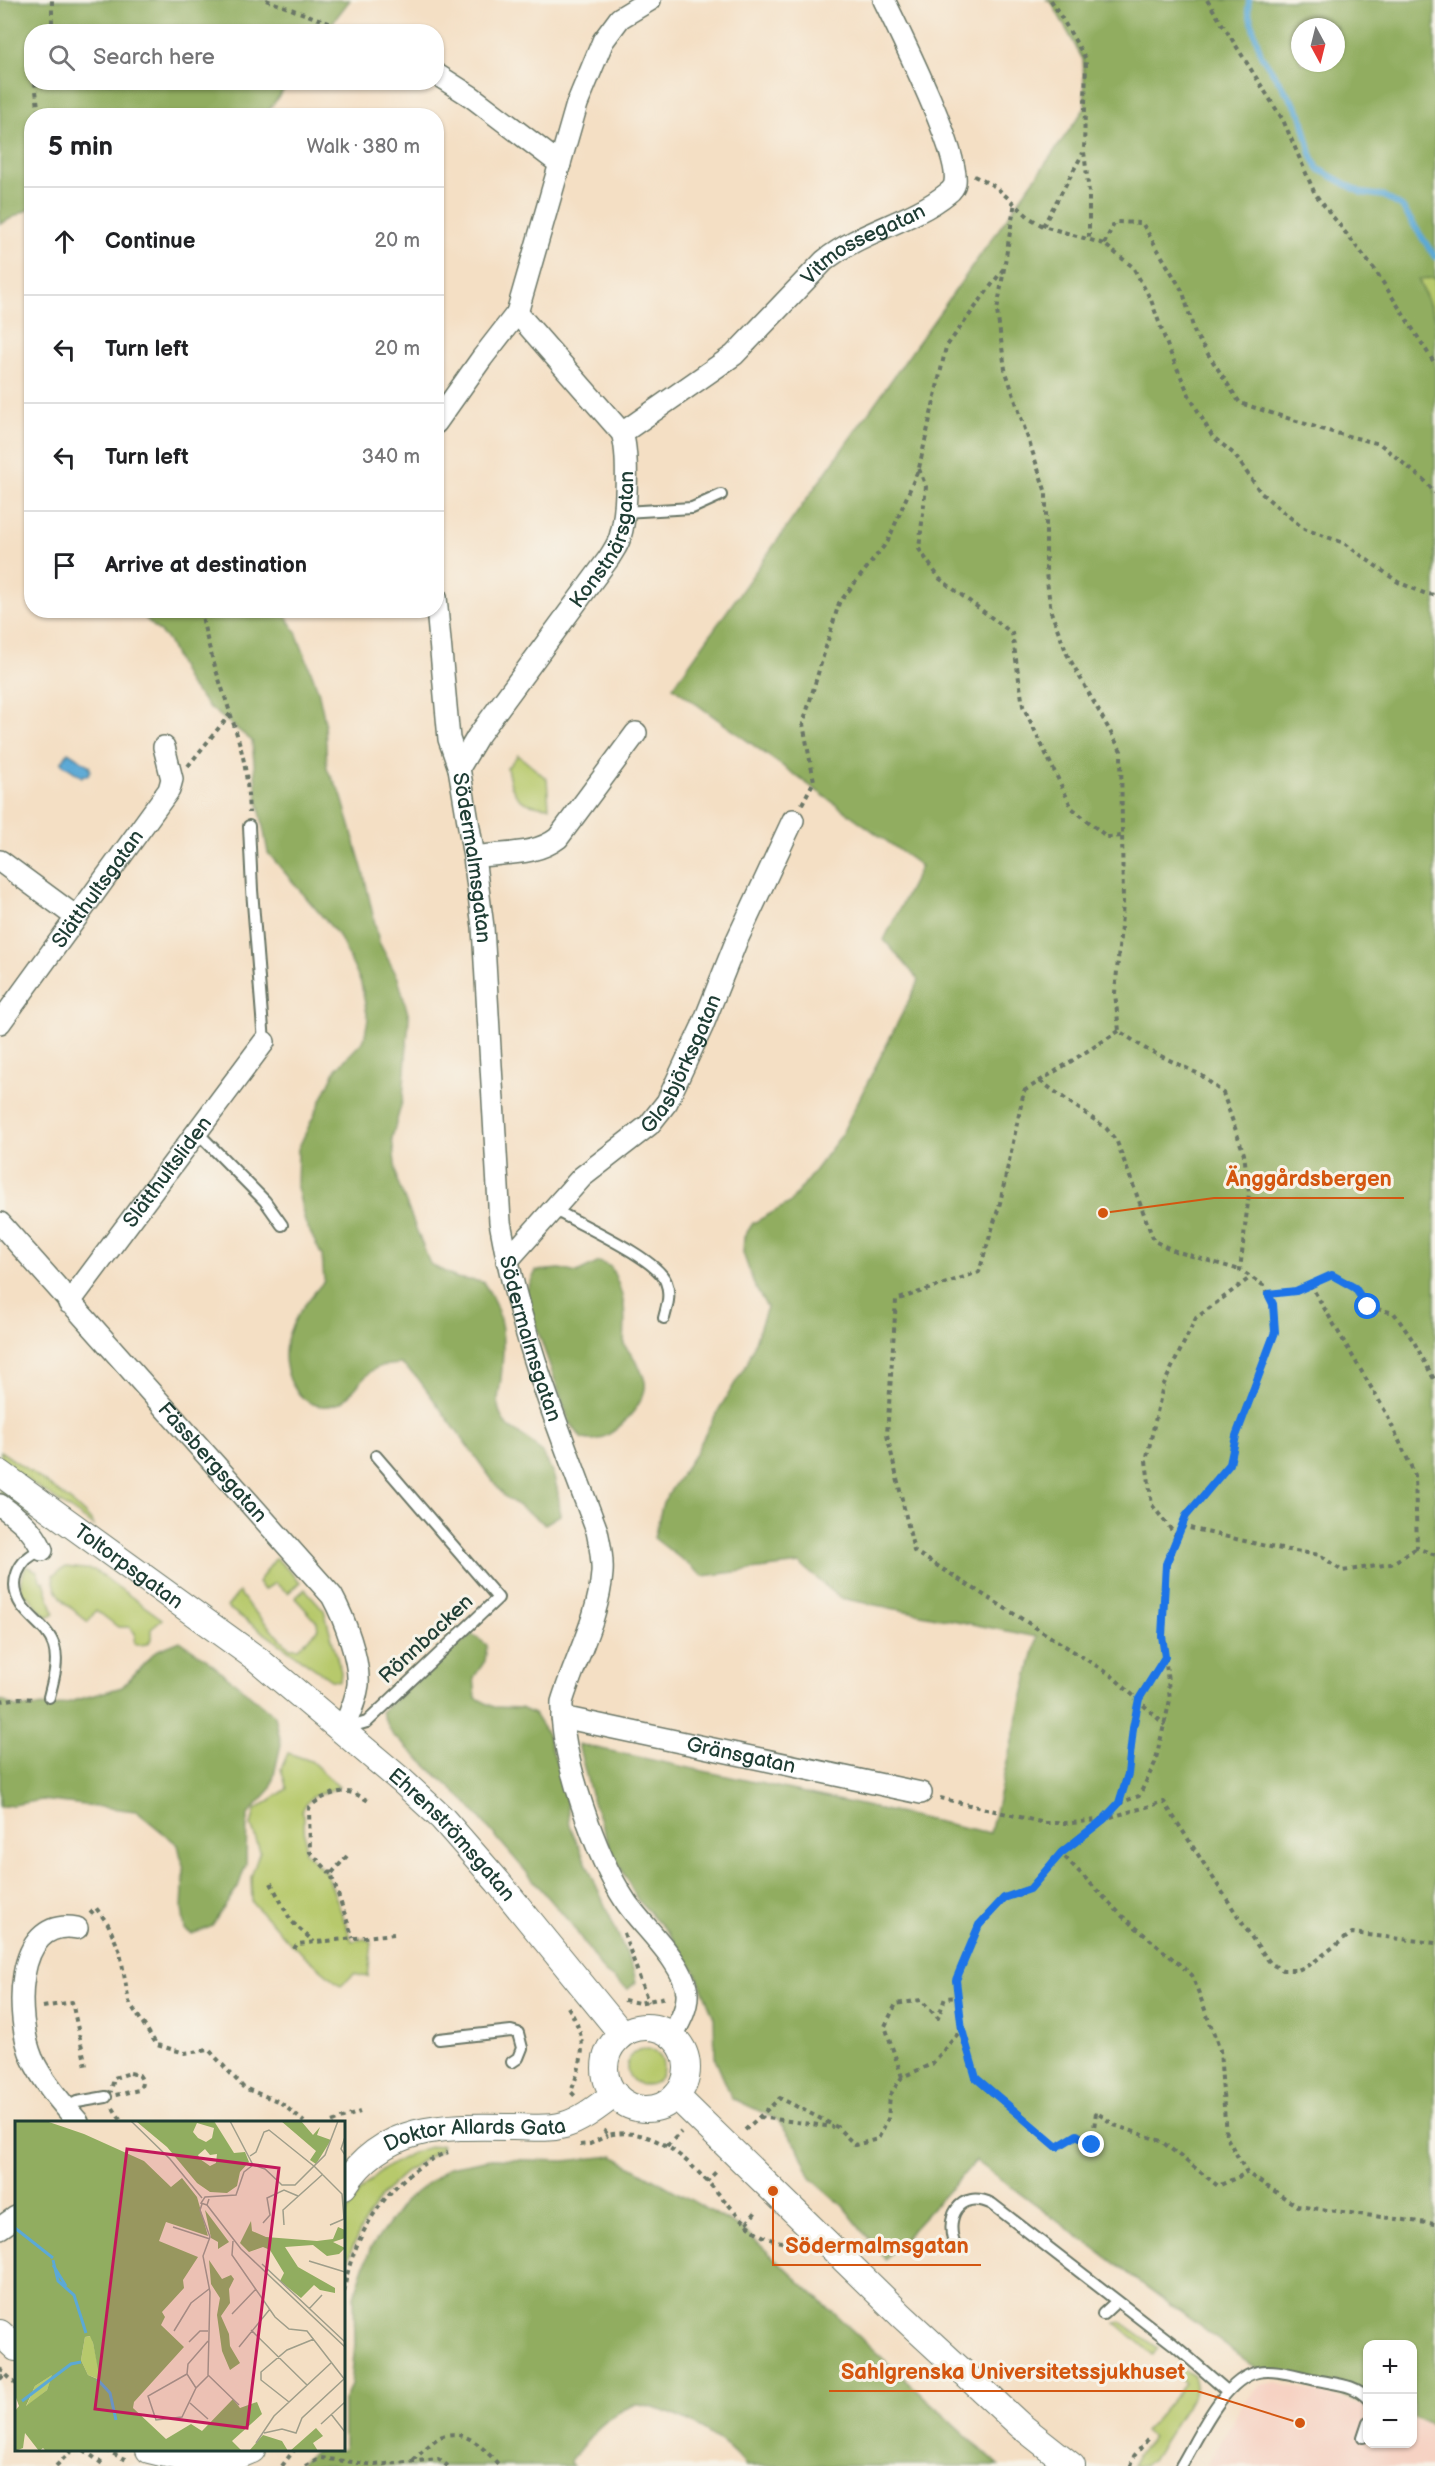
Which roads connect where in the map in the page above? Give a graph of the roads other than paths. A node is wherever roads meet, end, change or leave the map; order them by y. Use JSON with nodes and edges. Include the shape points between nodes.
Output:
{"nodes":[{"id":1,"x":651,"y":0,"type":"edge"},
{"id":2,"x":884,"y":0,"type":"edge"},
{"id":3,"x":444,"y":79,"type":"edge"},
{"id":4,"x":560,"y":164,"type":"junction"},
{"id":5,"x":517,"y":313,"type":"junction"},
{"id":6,"x":444,"y":412,"type":"edge"},
{"id":7,"x":622,"y":433,"type":"junction"},
{"id":8,"x":721,"y":495,"type":"dead end"},
{"id":9,"x":624,"y":512,"type":"junction"},
{"id":10,"x":438,"y":618,"type":"edge"},
{"id":11,"x":636,"y":733,"type":"dead end"},
{"id":12,"x":164,"y":747,"type":"dead end"},
{"id":13,"x":459,"y":768,"type":"junction"},
{"id":14,"x":793,"y":820,"type":"road end"},
{"id":15,"x":249,"y":826,"type":"road end"},
{"id":16,"x":474,"y":857,"type":"junction"},
{"id":17,"x":0,"y":861,"type":"edge"},
{"id":18,"x":76,"y":917,"type":"junction"},
{"id":19,"x":0,"y":1023,"type":"edge"},
{"id":20,"x":264,"y":1042,"type":"joint"},
{"id":21,"x":195,"y":1131,"type":"junction"},
{"id":22,"x":555,"y":1210,"type":"junction"},
{"id":23,"x":282,"y":1225,"type":"dead end"},
{"id":24,"x":1,"y":1228,"type":"edge"},
{"id":25,"x":507,"y":1261,"type":"junction"},
{"id":26,"x":69,"y":1303,"type":"junction"},
{"id":27,"x":664,"y":1318,"type":"dead end"},
{"id":28,"x":376,"y":1456,"type":"dead end"},
{"id":29,"x":0,"y":1473,"type":"edge"},
{"id":30,"x":0,"y":1505,"type":"edge"},
{"id":31,"x":42,"y":1550,"type":"joint"},
{"id":32,"x":257,"y":1659,"type":"joint"},
{"id":33,"x":49,"y":1697,"type":"road end"},
{"id":34,"x":562,"y":1718,"type":"junction"},
{"id":35,"x":343,"y":1729,"type":"junction"},
{"id":36,"x":921,"y":1793,"type":"road end"},
{"id":37,"x":77,"y":1928,"type":"road end"},
{"id":38,"x":622,"y":2034,"type":"junction"},
{"id":39,"x":672,"y":2036,"type":"junction"},
{"id":40,"x":440,"y":2039,"type":"dead end"},
{"id":41,"x":512,"y":2062,"type":"dead end"},
{"id":42,"x":615,"y":2094,"type":"junction"},
{"id":43,"x":676,"y":2096,"type":"junction"},
{"id":44,"x":106,"y":2097,"type":"road end"},
{"id":45,"x":72,"y":2115,"type":"edge"},
{"id":46,"x":345,"y":2185,"type":"edge"},
{"id":47,"x":15,"y":2218,"type":"edge"},
{"id":48,"x":0,"y":2228,"type":"edge"},
{"id":49,"x":956,"y":2248,"type":"dead end"},
{"id":50,"x":1117,"y":2301,"type":"junction"},
{"id":51,"x":1103,"y":2314,"type":"dead end"},
{"id":52,"x":0,"y":2333,"type":"edge"},
{"id":53,"x":15,"y":2347,"type":"edge"},
{"id":54,"x":1227,"y":2391,"type":"junction"},
{"id":55,"x":1363,"y":2395,"type":"edge"},
{"id":56,"x":155,"y":2451,"type":"edge"},
{"id":57,"x":245,"y":2457,"type":"edge"},
{"id":58,"x":1072,"y":2466,"type":"edge"},
{"id":59,"x":1181,"y":2466,"type":"edge"}],
"edges":[{"from":1,"to":4,"type":"street","via":[[620,18],[603,41],[577,104]]},
{"from":2,"to":7,"type":"street","name":"Vitmossegatan","via":[[941,125],[955,184],[949,193],[930,205],[838,249],[734,355]]},
{"from":3,"to":4,"type":"street"},
{"from":4,"to":5,"type":"street"},
{"from":5,"to":6,"type":"street"},
{"from":5,"to":7,"type":"street","name":"Konstnärsgatan"},
{"from":7,"to":9,"type":"street","name":"Konstnärsgatan","via":[[626,452]]},
{"from":8,"to":9,"type":"lane","via":[[692,508]]},
{"from":9,"to":13,"type":"street","name":"Konstnärsgatan","via":[[620,538],[609,558],[478,736]]},
{"from":10,"to":13,"type":"street","name":"Södermalmsgatan","via":[[449,739]]},
{"from":11,"to":16,"type":"street","via":[[558,838],[531,851]]},
{"from":12,"to":18,"type":"street","name":"Slätthultsgatan","via":[[172,778],[169,790]]},
{"from":13,"to":16,"type":"street","name":"Södermalmsgatan"},
{"from":14,"to":22,"type":"street","name":"Glasbjörksgatan","via":[[667,1102],[649,1125],[582,1177]]},
{"from":15,"to":20,"type":"lane"},
{"from":16,"to":25,"type":"street","name":"Södermalmsgatan","via":[[488,976],[500,1222]]},
{"from":17,"to":18,"type":"street"},
{"from":18,"to":19,"type":"street","name":"Slätthultsgatan"},
{"from":20,"to":21,"type":"street","name":"Slätthultsliden"},
{"from":21,"to":23,"type":"lane","via":[[265,1201]]},
{"from":21,"to":26,"type":"street","name":"Slätthultsliden"},
{"from":22,"to":25,"type":"street","name":"Glasbjörksgatan"},
{"from":22,"to":27,"type":"lane","via":[[643,1258],[657,1270],[668,1289]]},
{"from":24,"to":26,"type":"street","name":"Fässbergsgatan"},
{"from":25,"to":34,"type":"street","name":"Södermalmsgatan","via":[[537,1371],[601,1551],[599,1594],[562,1702]]},
{"from":26,"to":35,"type":"street","name":"Fässbergsgatan","via":[[332,1596],[352,1648],[358,1684]]},
{"from":28,"to":35,"type":"lane","name":"Rönnbacken","via":[[498,1598],[366,1722]]},
{"from":29,"to":32,"type":"street","name":"Toltorpsgatan"},
{"from":30,"to":31,"type":"street","name":"Toltorpsgatan","via":[[24,1522]]},
{"from":31,"to":33,"type":"lane","via":[[30,1554],[20,1564],[16,1586],[23,1607],[55,1647]]},
{"from":32,"to":35,"type":"street","name":"Ehrenströmsgatan"},
{"from":34,"to":36,"type":"street","name":"Gränsgatan"},
{"from":34,"to":39,"type":"street","name":"Södermalmsgatan","via":[[578,1792],[608,1872],[626,1903],[683,1979],[685,2006]]},
{"from":35,"to":38,"type":"street","name":"Ehrenströmsgatan","via":[[442,1818]]},
{"from":37,"to":45,"type":"street","via":[[67,1926],[45,1934],[29,1954],[22,1981],[21,2011],[33,2059],[46,2083]]},
{"from":38,"to":39,"type":"street","via":[[651,2027]]},
{"from":38,"to":42,"type":"street","via":[[611,2047],[606,2063],[607,2080]]},
{"from":39,"to":43,"type":"street","via":[[687,2065]]},
{"from":40,"to":41,"type":"lane","via":[[518,2033],[522,2048]]},
{"from":42,"to":43,"type":"street","via":[[624,2102],[645,2108],[656,2107]]},
{"from":42,"to":46,"type":"street","name":"Doktor Allards Gata","via":[[565,2125],[469,2126],[417,2132],[369,2156]]},
{"from":43,"to":58,"type":"street","via":[[902,2316],[1020,2425]]},
{"from":44,"to":45,"type":"lane","via":[[77,2102]]},
{"from":47,"to":48,"type":"street"},
{"from":49,"to":50,"type":"lane","via":[[951,2233],[954,2214],[965,2202],[980,2199],[992,2204]]},
{"from":50,"to":51,"type":"lane"},
{"from":50,"to":54,"type":"lane"},
{"from":52,"to":53,"type":"street"},
{"from":54,"to":55,"type":"lane","via":[[1241,2379],[1267,2371],[1356,2389]]},
{"from":54,"to":59,"type":"lane"},
{"from":56,"to":57,"type":"street","via":[[197,2460]]}]}
